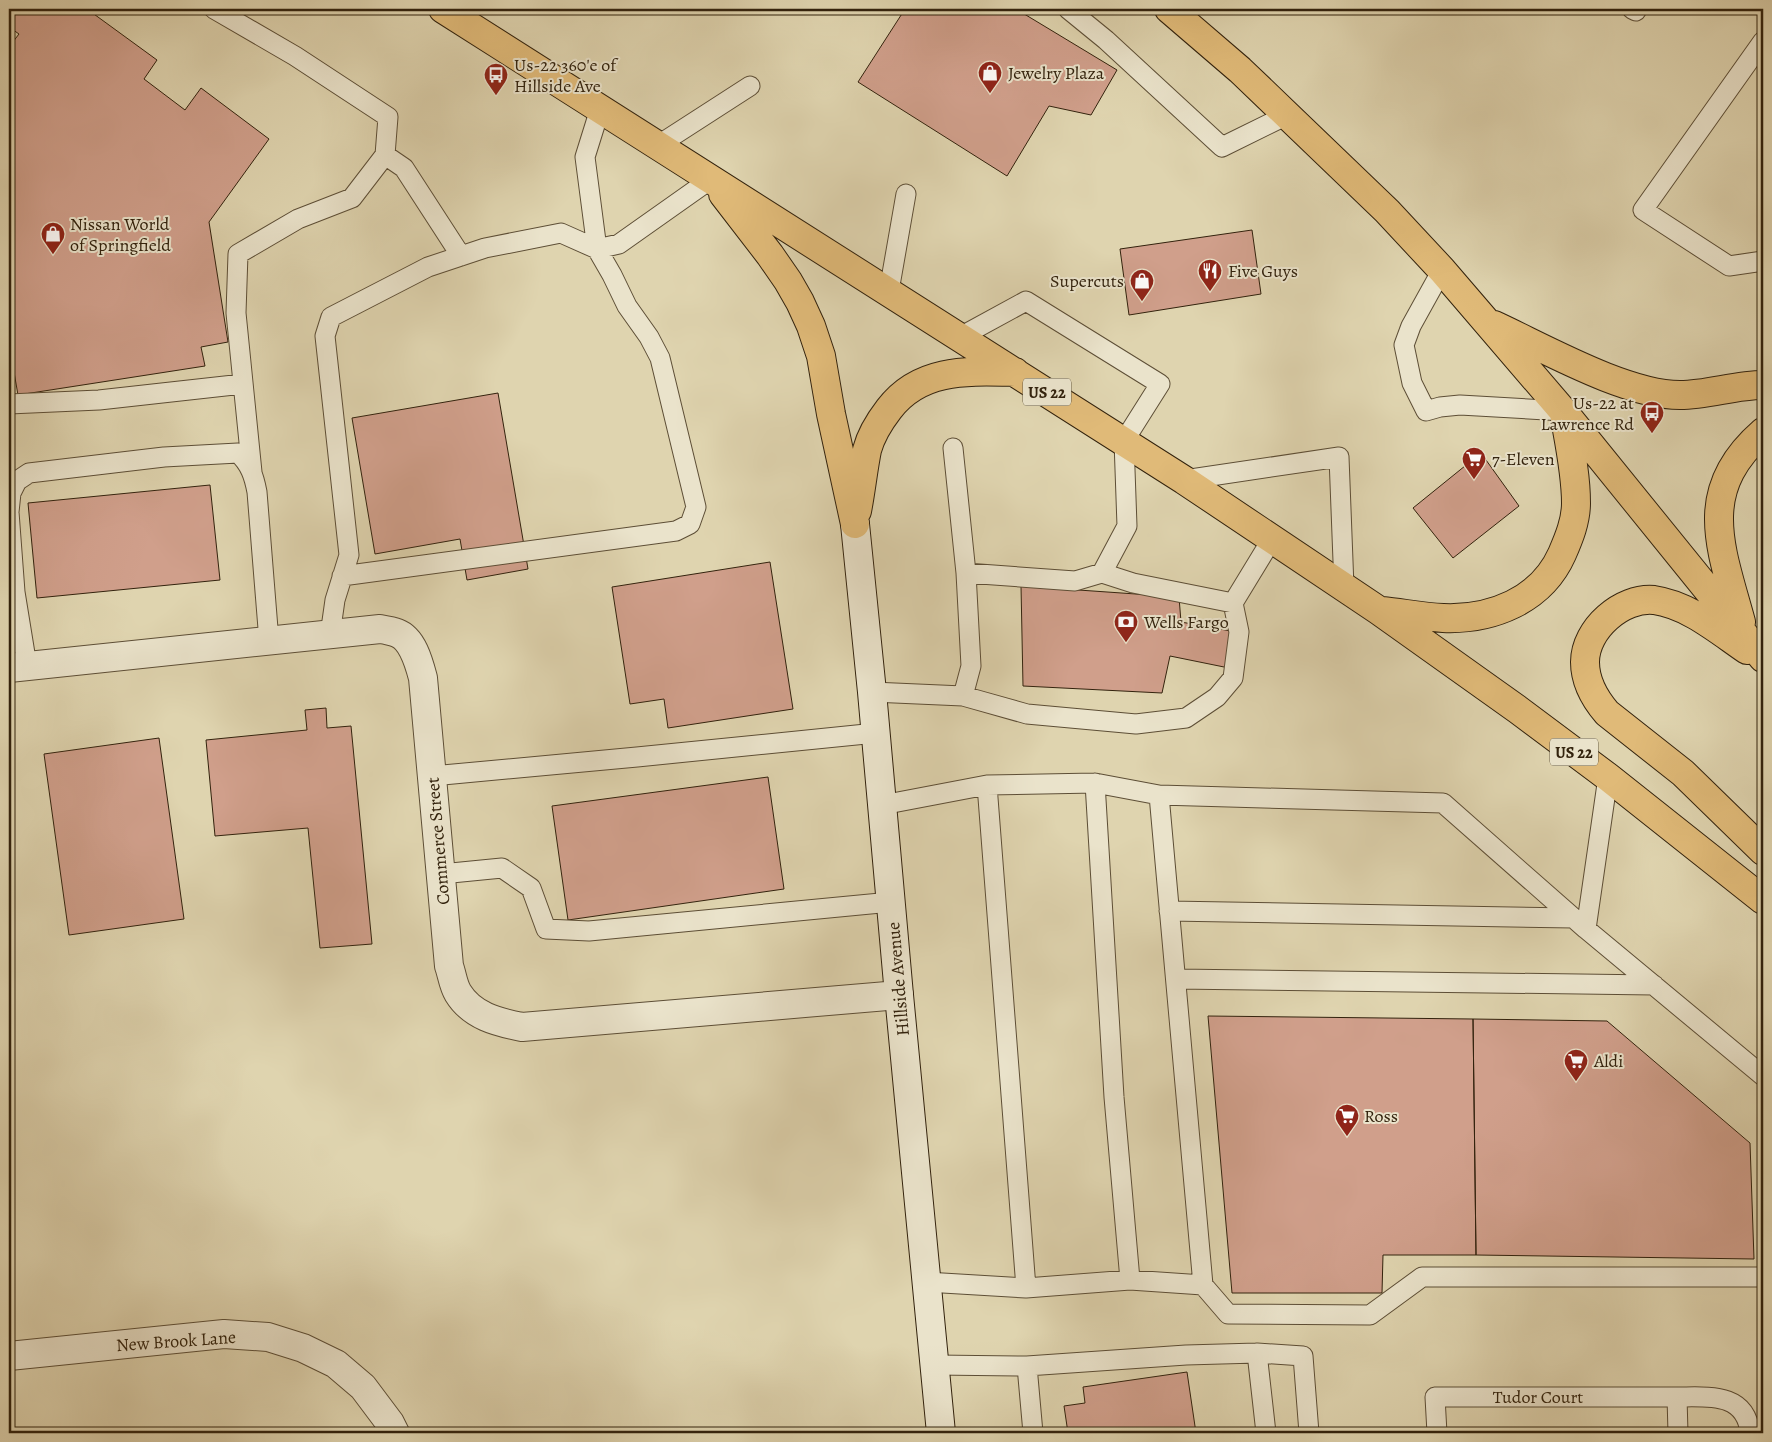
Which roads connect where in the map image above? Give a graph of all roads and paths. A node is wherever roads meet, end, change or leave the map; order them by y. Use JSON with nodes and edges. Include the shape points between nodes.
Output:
{"nodes":[{"id":1,"x":214,"y":9,"type":"edge"},
{"id":2,"x":443,"y":9,"type":"edge"},
{"id":3,"x":1068,"y":9,"type":"edge"},
{"id":4,"x":1169,"y":9,"type":"edge"},
{"id":5,"x":1763,"y":41,"type":"edge"},
{"id":6,"x":750,"y":86,"type":"dead end"},
{"id":7,"x":600,"y":109,"type":"junction"},
{"id":8,"x":1287,"y":115,"type":"junction"},
{"id":9,"x":657,"y":146,"type":"junction"},
{"id":10,"x":385,"y":155,"type":"junction"},
{"id":11,"x":711,"y":179,"type":"junction"},
{"id":12,"x":906,"y":194,"type":"dead end"},
{"id":13,"x":596,"y":249,"type":"junction"},
{"id":14,"x":461,"y":256,"type":"junction"},
{"id":15,"x":1763,"y":261,"type":"edge"},
{"id":16,"x":1442,"y":270,"type":"junction"},
{"id":17,"x":889,"y":291,"type":"junction"},
{"id":18,"x":1486,"y":322,"type":"junction"},
{"id":19,"x":960,"y":337,"type":"junction"},
{"id":20,"x":1015,"y":372,"type":"junction"},
{"id":21,"x":243,"y":384,"type":"junction"},
{"id":22,"x":1763,"y":385,"type":"edge"},
{"id":23,"x":9,"y":404,"type":"edge"},
{"id":24,"x":1563,"y":411,"type":"junction"},
{"id":25,"x":1763,"y":432,"type":"edge"},
{"id":26,"x":1124,"y":441,"type":"junction"},
{"id":27,"x":953,"y":448,"type":"dead end"},
{"id":28,"x":252,"y":472,"type":"junction"},
{"id":29,"x":1184,"y":480,"type":"junction"},
{"id":30,"x":855,"y":524,"type":"junction"},
{"id":31,"x":1272,"y":540,"type":"junction"},
{"id":32,"x":966,"y":573,"type":"junction"},
{"id":33,"x":1102,"y":573,"type":"junction"},
{"id":34,"x":342,"y":576,"type":"junction"},
{"id":35,"x":1344,"y":587,"type":"junction"},
{"id":36,"x":1233,"y":603,"type":"junction"},
{"id":37,"x":1378,"y":610,"type":"junction"},
{"id":38,"x":1744,"y":633,"type":"junction"},
{"id":39,"x":330,"y":635,"type":"junction"},
{"id":40,"x":269,"y":641,"type":"junction"},
{"id":41,"x":1763,"y":659,"type":"edge"},
{"id":42,"x":18,"y":667,"type":"edge"},
{"id":43,"x":872,"y":692,"type":"junction"},
{"id":44,"x":963,"y":696,"type":"junction"},
{"id":45,"x":876,"y":733,"type":"junction"},
{"id":46,"x":432,"y":776,"type":"junction"},
{"id":47,"x":1608,"y":777,"type":"junction"},
{"id":48,"x":1095,"y":783,"type":"junction"},
{"id":49,"x":987,"y":784,"type":"junction"},
{"id":50,"x":1159,"y":796,"type":"junction"},
{"id":51,"x":882,"y":805,"type":"junction"},
{"id":52,"x":1763,"y":852,"type":"edge"},
{"id":53,"x":441,"y":874,"type":"junction"},
{"id":54,"x":1763,"y":900,"type":"edge"},
{"id":55,"x":891,"y":902,"type":"junction"},
{"id":56,"x":1169,"y":911,"type":"junction"},
{"id":57,"x":1580,"y":923,"type":"junction"},
{"id":58,"x":1176,"y":979,"type":"junction"},
{"id":59,"x":1654,"y":985,"type":"junction"},
{"id":60,"x":899,"y":995,"type":"junction"},
{"id":61,"x":1763,"y":1076,"type":"edge"},
{"id":62,"x":1763,"y":1276,"type":"edge"},
{"id":63,"x":1130,"y":1280,"type":"junction"},
{"id":64,"x":926,"y":1282,"type":"junction"},
{"id":65,"x":1203,"y":1284,"type":"junction"},
{"id":66,"x":1026,"y":1288,"type":"junction"},
{"id":67,"x":1257,"y":1353,"type":"junction"},
{"id":68,"x":9,"y":1356,"type":"edge"},
{"id":69,"x":935,"y":1364,"type":"junction"},
{"id":70,"x":1027,"y":1366,"type":"junction"},
{"id":71,"x":1677,"y":1397,"type":"junction"},
{"id":72,"x":395,"y":1433,"type":"edge"},
{"id":73,"x":941,"y":1433,"type":"edge"},
{"id":74,"x":1034,"y":1433,"type":"edge"},
{"id":75,"x":1266,"y":1433,"type":"edge"},
{"id":76,"x":1309,"y":1433,"type":"edge"},
{"id":77,"x":1437,"y":1433,"type":"edge"},
{"id":78,"x":1678,"y":1433,"type":"edge"},
{"id":79,"x":1750,"y":1433,"type":"edge"}],
"edges":[{"from":1,"to":10,"type":"lane","via":[[295,56],[388,117]]},
{"from":2,"to":7,"type":"highway","number":"US 22"},
{"from":3,"to":8,"type":"lane","via":[[1222,147]]},
{"from":4,"to":8,"type":"highway"},
{"from":5,"to":15,"type":"lane","via":[[1643,210],[1729,266]]},
{"from":6,"to":9,"type":"lane"},
{"from":7,"to":9,"type":"highway","number":"US 22"},
{"from":7,"to":13,"type":"lane","via":[[584,157]]},
{"from":8,"to":16,"type":"highway","via":[[1387,211]]},
{"from":9,"to":11,"type":"highway","number":"US 22"},
{"from":10,"to":14,"type":"lane","via":[[404,168]]},
{"from":10,"to":21,"type":"lane","via":[[352,198],[298,219],[238,254],[236,313]]},
{"from":11,"to":13,"type":"lane","via":[[619,244]]},
{"from":11,"to":17,"type":"highway","number":"US 22"},
{"from":11,"to":30,"type":"highway","via":[[783,275],[811,326],[821,356],[830,414]]},
{"from":12,"to":17,"type":"lane"},
{"from":13,"to":14,"type":"lane","via":[[561,234],[485,248]]},
{"from":13,"to":34,"type":"lane","via":[[660,358],[696,507],[690,524],[676,531]]},
{"from":14,"to":34,"type":"lane","via":[[428,267],[330,317],[325,336],[349,555]]},
{"from":16,"to":18,"type":"highway"},
{"from":16,"to":24,"type":"lane","via":[[1404,345],[1412,383],[1426,411],[1460,405]]},
{"from":17,"to":19,"type":"highway","number":"US 22"},
{"from":18,"to":22,"type":"highway","via":[[1598,373],[1661,393],[1679,395]]},
{"from":18,"to":24,"type":"highway"},
{"from":19,"to":20,"type":"highway","number":"US 22"},
{"from":19,"to":26,"type":"lane","via":[[1026,301],[1160,384]]},
{"from":20,"to":26,"type":"highway","number":"US 22"},
{"from":20,"to":30,"type":"highway","via":[[950,374],[922,382],[896,400],[874,430]]},
{"from":21,"to":23,"type":"lane","via":[[99,400]]},
{"from":21,"to":28,"type":"lane"},
{"from":24,"to":37,"type":"highway","via":[[1576,505],[1568,541],[1550,575],[1538,588],[1523,600],[1478,616],[1442,618]]},
{"from":24,"to":38,"type":"highway"},
{"from":25,"to":38,"type":"highway","via":[[1731,471],[1719,507],[1721,550]]},
{"from":26,"to":29,"type":"highway","number":"US 22"},
{"from":26,"to":33,"type":"lane","via":[[1127,526]]},
{"from":27,"to":32,"type":"lane"},
{"from":28,"to":40,"type":"lane","via":[[257,492]]},
{"from":28,"to":42,"type":"lane","via":[[238,454],[164,457],[29,473],[17,481],[11,493],[9,512]]},
{"from":29,"to":31,"type":"highway","number":"US 22"},
{"from":29,"to":35,"type":"lane","via":[[1339,457]]},
{"from":30,"to":43,"type":"street","name":"Hillside Avenue"},
{"from":31,"to":35,"type":"highway","number":"US 22"},
{"from":31,"to":36,"type":"lane"},
{"from":32,"to":33,"type":"lane","via":[[1075,581]]},
{"from":32,"to":44,"type":"lane","via":[[971,666]]},
{"from":33,"to":36,"type":"lane","via":[[1133,583]]},
{"from":34,"to":39,"type":"lane"},
{"from":35,"to":37,"type":"highway","number":"US 22"},
{"from":36,"to":44,"type":"lane","via":[[1239,632],[1233,678],[1217,697],[1186,718],[1136,724],[1037,715]]},
{"from":37,"to":47,"type":"highway","number":"US 22"},
{"from":38,"to":41,"type":"highway"},
{"from":39,"to":40,"type":"street","name":"Commerce Street"},
{"from":39,"to":46,"type":"street","name":"Commerce Street","via":[[380,630],[398,633],[410,644],[423,678]]},
{"from":40,"to":42,"type":"street","name":"Commerce Street"},
{"from":41,"to":52,"type":"highway","via":[[1688,611],[1656,600],[1642,600],[1627,604],[1604,621],[1588,648],[1585,662],[1591,690],[1607,714],[1683,773]]},
{"from":43,"to":44,"type":"lane"},
{"from":43,"to":45,"type":"street","name":"Hillside Avenue"},
{"from":45,"to":46,"type":"lane"},
{"from":45,"to":51,"type":"street","name":"Hillside Avenue"},
{"from":46,"to":53,"type":"street","name":"Commerce Street"},
{"from":47,"to":54,"type":"highway","number":"US 22"},
{"from":47,"to":57,"type":"lane"},
{"from":48,"to":49,"type":"lane"},
{"from":48,"to":50,"type":"lane"},
{"from":48,"to":63,"type":"lane","via":[[1114,1097]]},
{"from":49,"to":51,"type":"lane"},
{"from":49,"to":66,"type":"lane"},
{"from":50,"to":56,"type":"lane"},
{"from":50,"to":57,"type":"lane","via":[[1443,803]]},
{"from":51,"to":55,"type":"street","name":"Hillside Avenue"},
{"from":53,"to":55,"type":"lane","via":[[502,868],[531,888],[546,929],[589,931]]},
{"from":53,"to":60,"type":"street","name":"Commerce Street","via":[[449,966],[457,992],[474,1011],[495,1021],[522,1027]]},
{"from":55,"to":60,"type":"street","name":"Hillside Avenue"},
{"from":56,"to":57,"type":"lane"},
{"from":56,"to":58,"type":"lane"},
{"from":57,"to":59,"type":"lane"},
{"from":58,"to":59,"type":"lane"},
{"from":58,"to":65,"type":"lane"},
{"from":59,"to":61,"type":"lane"},
{"from":60,"to":64,"type":"street","name":"Hillside Avenue"},
{"from":62,"to":65,"type":"lane","via":[[1422,1277],[1370,1314],[1228,1314]]},
{"from":63,"to":65,"type":"lane"},
{"from":63,"to":66,"type":"lane"},
{"from":64,"to":66,"type":"lane"},
{"from":64,"to":69,"type":"street","name":"Hillside Avenue"},
{"from":67,"to":70,"type":"lane"},
{"from":67,"to":75,"type":"lane"},
{"from":67,"to":76,"type":"lane","via":[[1303,1356]]},
{"from":68,"to":72,"type":"street","name":"New Brook Lane","via":[[224,1334],[268,1337],[303,1348],[336,1364],[363,1387]]},
{"from":69,"to":70,"type":"lane"},
{"from":69,"to":73,"type":"street","name":"Hillside Avenue"},
{"from":70,"to":74,"type":"lane"},
{"from":71,"to":77,"type":"lane","name":"Tudor Court","via":[[1435,1397]]},
{"from":71,"to":78,"type":"lane"},
{"from":71,"to":79,"type":"lane","name":"Tudor Court","via":[[1723,1399],[1735,1404],[1744,1413]]}]}
